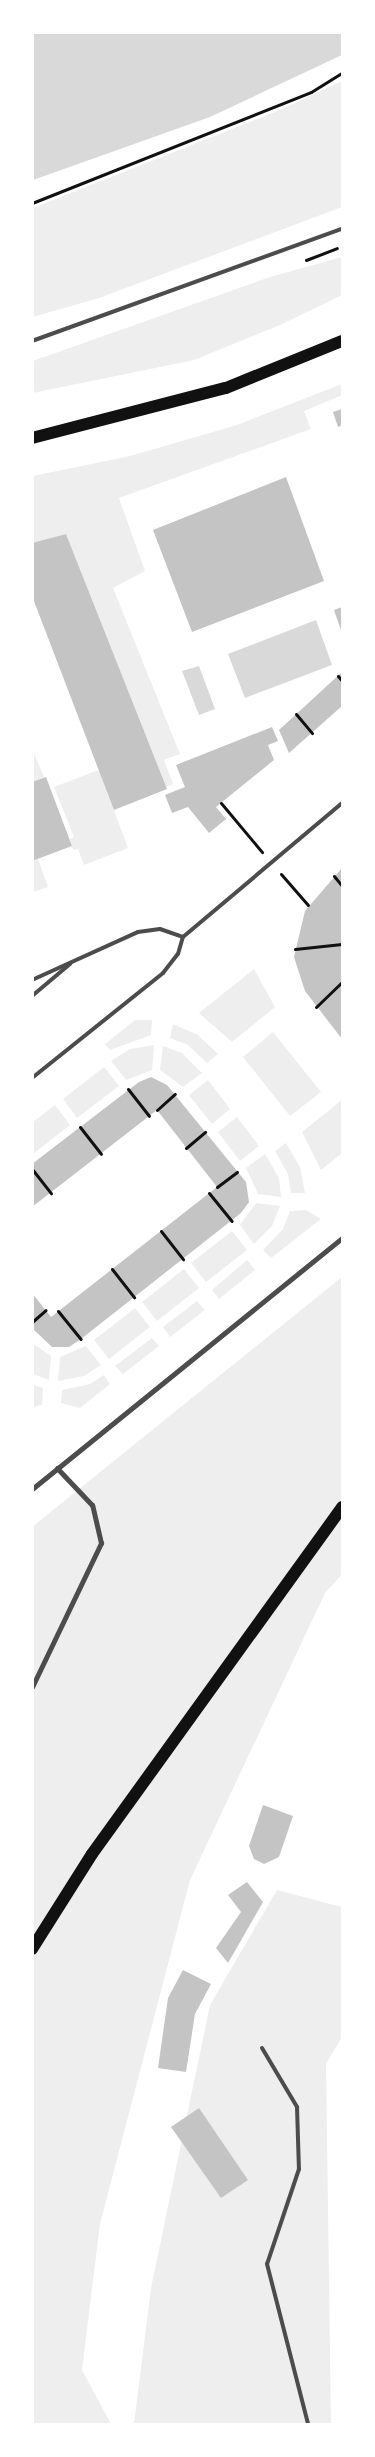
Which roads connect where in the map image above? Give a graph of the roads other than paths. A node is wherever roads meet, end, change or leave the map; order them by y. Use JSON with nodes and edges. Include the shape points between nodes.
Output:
{"nodes":[{"id":1,"x":342,"y":229,"type":"edge"},
{"id":2,"x":32,"y":341,"type":"edge"},
{"id":3,"x":342,"y":342,"type":"edge"},
{"id":4,"x":32,"y":438,"type":"edge"},
{"id":5,"x":342,"y":803,"type":"edge"},
{"id":6,"x":183,"y":936,"type":"junction"},
{"id":7,"x":76,"y":960,"type":"junction"},
{"id":8,"x":32,"y":980,"type":"edge"},
{"id":9,"x":32,"y":996,"type":"edge"},
{"id":10,"x":32,"y":1078,"type":"edge"},
{"id":11,"x":342,"y":1238,"type":"edge"},
{"id":12,"x":57,"y":1468,"type":"junction"},
{"id":13,"x":32,"y":1489,"type":"edge"},
{"id":14,"x":342,"y":1507,"type":"edge"},
{"id":15,"x":32,"y":1687,"type":"edge"},
{"id":16,"x":32,"y":1949,"type":"edge"},
{"id":17,"x":262,"y":2048,"type":"dead end"},
{"id":18,"x":308,"y":2424,"type":"edge"}],
"edges":[{"from":1,"to":2,"type":"lane"},
{"from":3,"to":4,"type":"main road","via":[[217,390]]},
{"from":5,"to":6,"type":"lane"},
{"from":6,"to":7,"type":"lane","via":[[144,930]]},
{"from":6,"to":10,"type":"lane","via":[[178,954],[163,973]]},
{"from":7,"to":8,"type":"lane"},
{"from":7,"to":9,"type":"lane"},
{"from":11,"to":12,"type":"street"},
{"from":12,"to":13,"type":"street"},
{"from":12,"to":15,"type":"street","via":[[92,1505],[101,1543]]},
{"from":14,"to":16,"type":"main road","via":[[92,1854]]},
{"from":17,"to":18,"type":"lane","via":[[296,2107],[299,2170],[267,2264]]}]}
